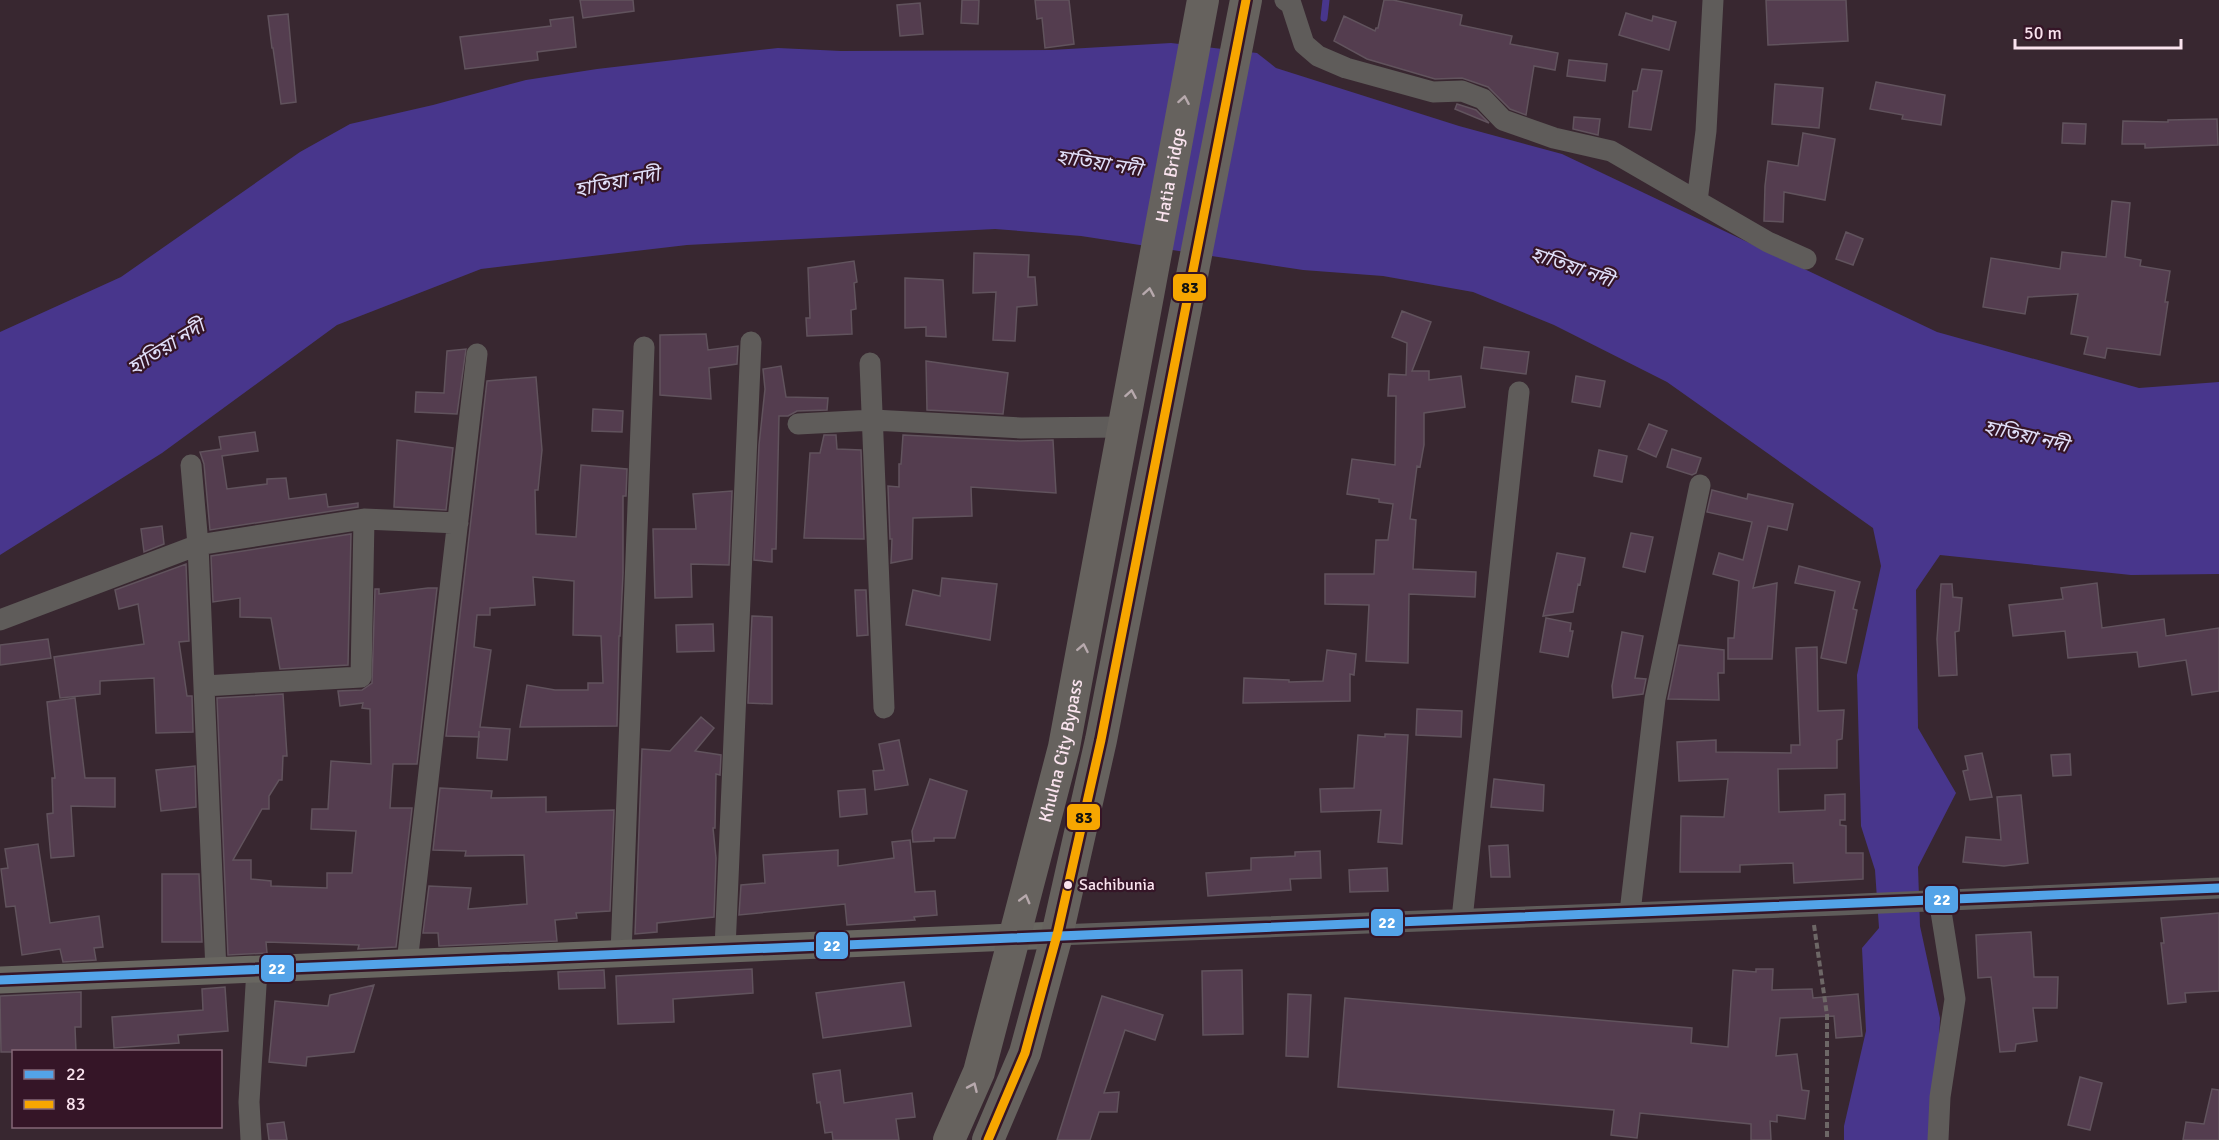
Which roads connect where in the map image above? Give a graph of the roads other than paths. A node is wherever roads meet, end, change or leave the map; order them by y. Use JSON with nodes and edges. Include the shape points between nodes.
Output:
{"nodes":[{"id":1,"x":1203,"y":0,"type":"edge"},
{"id":2,"x":1246,"y":0,"type":"edge"},
{"id":3,"x":1285,"y":0,"type":"edge"},
{"id":4,"x":1713,"y":0,"type":"edge"},
{"id":5,"x":1697,"y":201,"type":"junction"},
{"id":6,"x":1806,"y":259,"type":"dead end"},
{"id":7,"x":751,"y":342,"type":"dead end"},
{"id":8,"x":644,"y":347,"type":"dead end"},
{"id":9,"x":1138,"y":350,"type":"joint"},
{"id":10,"x":477,"y":354,"type":"dead end"},
{"id":11,"x":870,"y":363,"type":"dead end"},
{"id":12,"x":1519,"y":392,"type":"dead end"},
{"id":13,"x":873,"y":420,"type":"junction"},
{"id":14,"x":798,"y":424,"type":"dead end"},
{"id":15,"x":1125,"y":427,"type":"junction"},
{"id":16,"x":191,"y":465,"type":"dead end"},
{"id":17,"x":1701,"y":485,"type":"dead end"},
{"id":18,"x":364,"y":519,"type":"junction"},
{"id":19,"x":458,"y":522,"type":"junction"},
{"id":20,"x":198,"y":545,"type":"junction"},
{"id":21,"x":0,"y":620,"type":"edge"},
{"id":22,"x":204,"y":687,"type":"junction"},
{"id":23,"x":885,"y":708,"type":"dead end"},
{"id":24,"x":2219,"y":888,"type":"edge"},
{"id":25,"x":1931,"y":900,"type":"junction"},
{"id":26,"x":1630,"y":912,"type":"junction"},
{"id":27,"x":1462,"y":919,"type":"junction"},
{"id":28,"x":1057,"y":935,"type":"junction"},
{"id":29,"x":1015,"y":937,"type":"junction"},
{"id":30,"x":725,"y":949,"type":"junction"},
{"id":31,"x":621,"y":954,"type":"junction"},
{"id":32,"x":407,"y":963,"type":"junction"},
{"id":33,"x":257,"y":969,"type":"junction"},
{"id":34,"x":216,"y":971,"type":"junction"},
{"id":35,"x":0,"y":980,"type":"edge"},
{"id":36,"x":251,"y":1140,"type":"edge"},
{"id":37,"x":949,"y":1140,"type":"edge"},
{"id":38,"x":988,"y":1140,"type":"edge"},
{"id":39,"x":1938,"y":1140,"type":"edge"}],
"edges":[{"from":9,"to":1,"type":"highway","name":"Hatia Bridge","one_way":true},
{"from":2,"to":28,"type":"highway","name":"Khulna City Bypass","via":[[1101,740]]},
{"from":3,"to":5,"type":"street","via":[[1292,4],[1304,44],[1318,56],[1346,68],[1433,92],[1462,91],[1483,99],[1503,120],[1554,138],[1611,150]]},
{"from":4,"to":5,"type":"street","via":[[1706,131]]},
{"from":5,"to":6,"type":"street","via":[[1767,242]]},
{"from":7,"to":30,"type":"street"},
{"from":8,"to":31,"type":"street"},
{"from":15,"to":9,"type":"highway","name":"Khulna City Bypass","one_way":true},
{"from":10,"to":19,"type":"street"},
{"from":11,"to":13,"type":"street"},
{"from":12,"to":27,"type":"street"},
{"from":13,"to":14,"type":"street"},
{"from":13,"to":15,"type":"street","via":[[1021,428]]},
{"from":13,"to":23,"type":"street"},
{"from":29,"to":15,"type":"highway","name":"Khulna City Bypass","one_way":true,"via":[[1064,747]]},
{"from":16,"to":20,"type":"street"},
{"from":17,"to":26,"type":"street","via":[[1655,699]]},
{"from":18,"to":19,"type":"street"},
{"from":18,"to":20,"type":"street"},
{"from":18,"to":22,"type":"street","via":[[361,677]]},
{"from":19,"to":32,"type":"street"},
{"from":20,"to":21,"type":"street"},
{"from":20,"to":22,"type":"street"},
{"from":22,"to":34,"type":"street"},
{"from":24,"to":25,"type":"street"},
{"from":25,"to":26,"type":"street"},
{"from":25,"to":39,"type":"street","via":[[1955,999],[1940,1097]]},
{"from":26,"to":27,"type":"street"},
{"from":27,"to":28,"type":"street"},
{"from":28,"to":29,"type":"main road"},
{"from":28,"to":38,"type":"highway","name":"Khulna City Bypass","via":[[1024,1053]]},
{"from":29,"to":30,"type":"main road"},
{"from":37,"to":29,"type":"highway","name":"Khulna City Bypass","one_way":true,"via":[[979,1072]]},
{"from":30,"to":31,"type":"main road"},
{"from":31,"to":32,"type":"main road"},
{"from":32,"to":33,"type":"main road"},
{"from":33,"to":34,"type":"main road"},
{"from":33,"to":36,"type":"street","via":[[249,1102]]},
{"from":34,"to":35,"type":"main road"}]}
